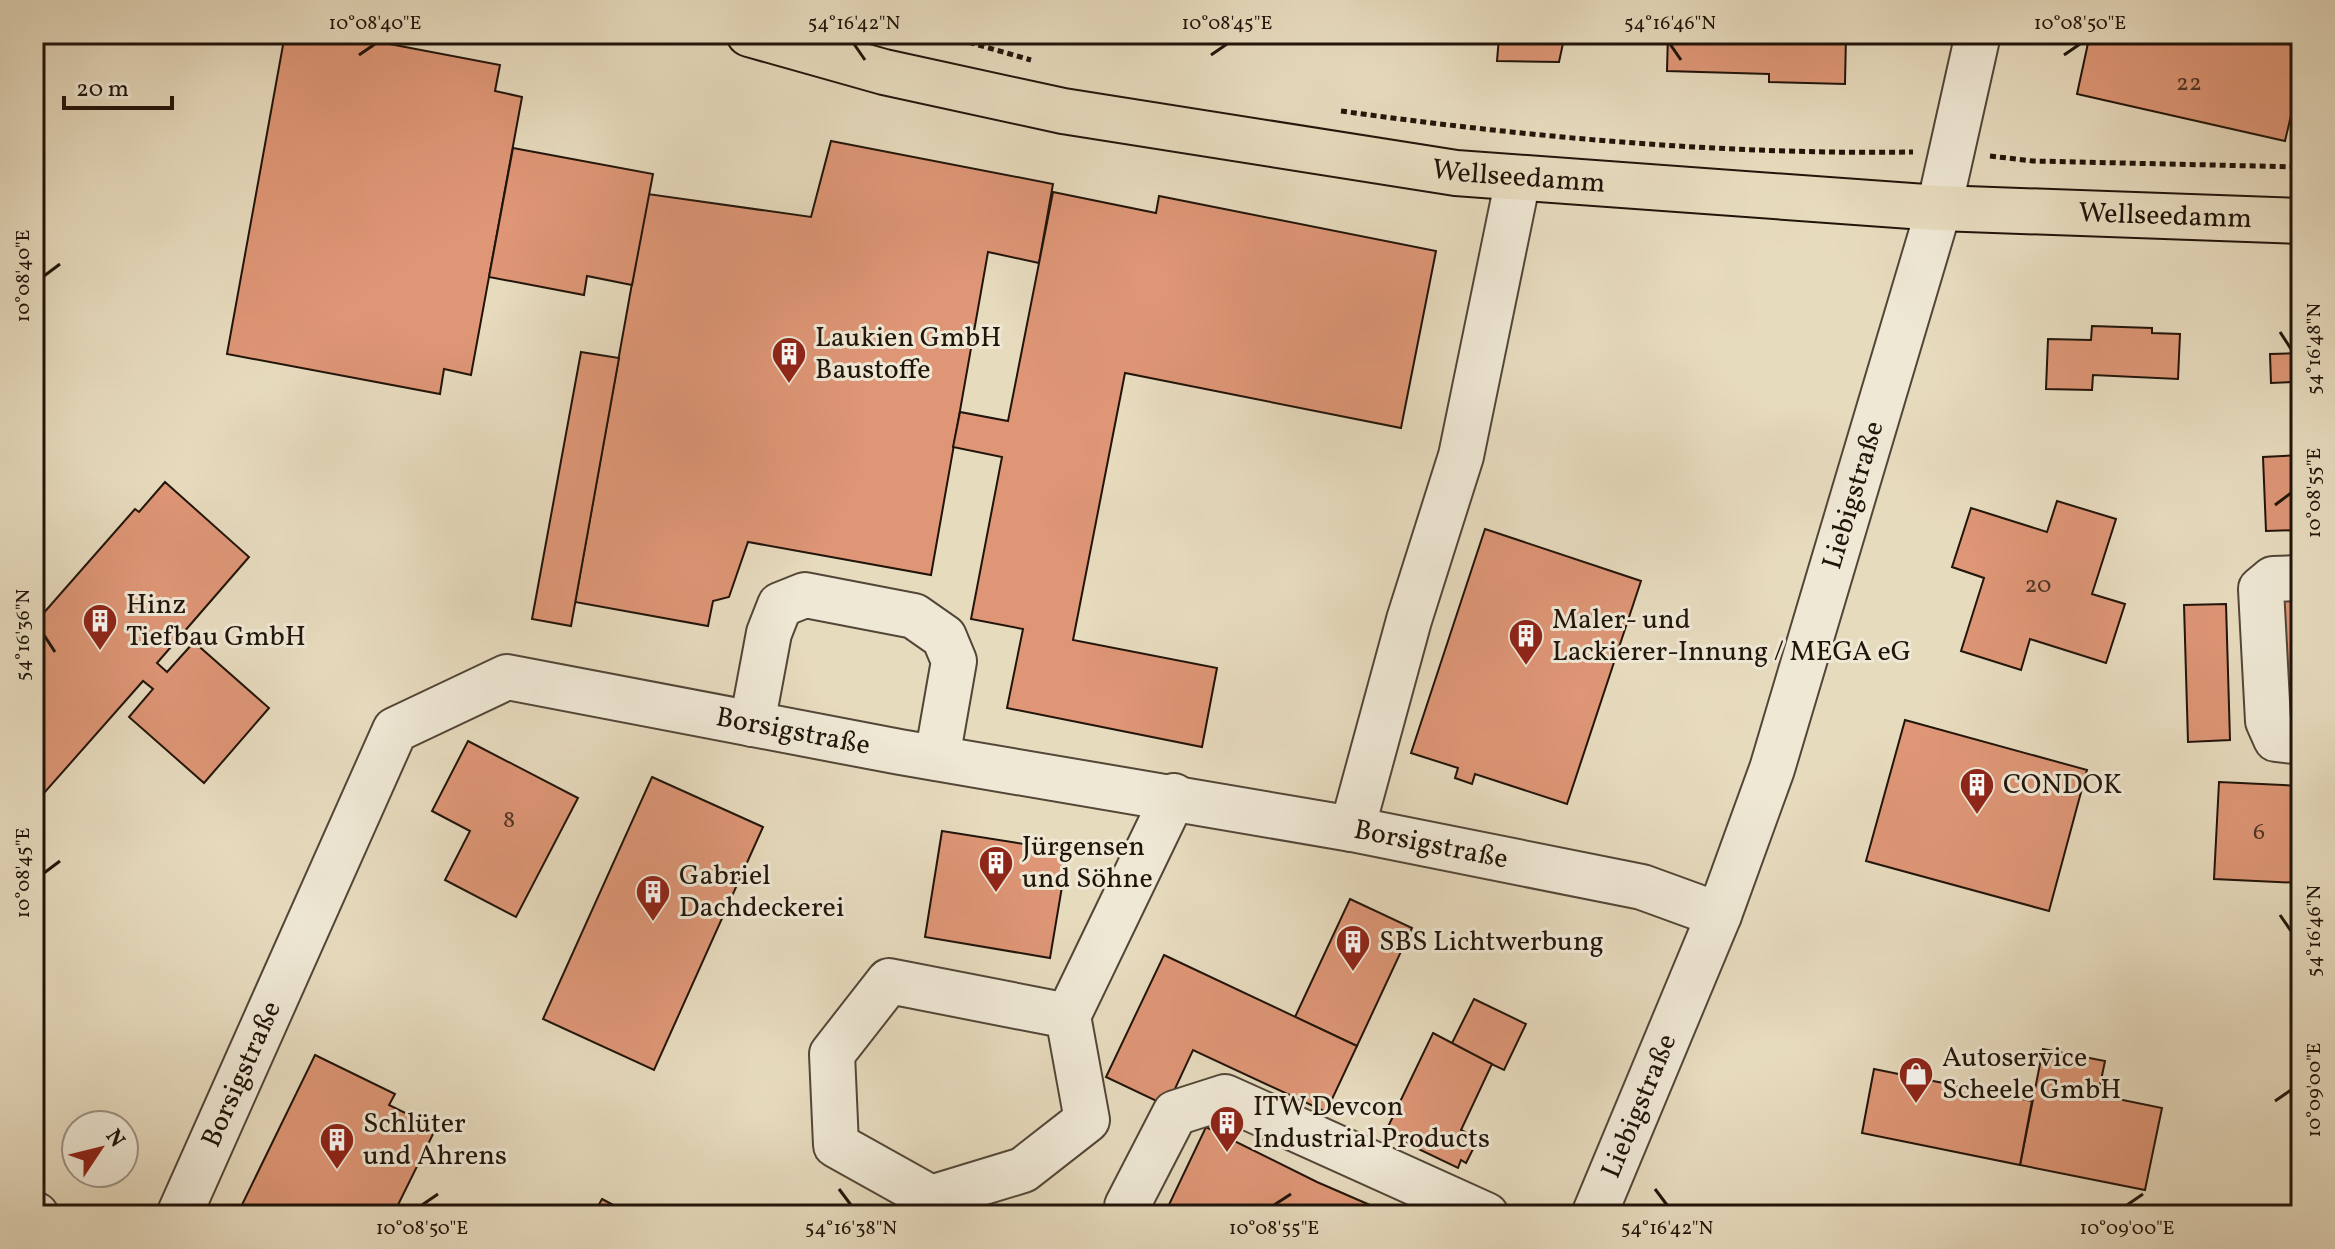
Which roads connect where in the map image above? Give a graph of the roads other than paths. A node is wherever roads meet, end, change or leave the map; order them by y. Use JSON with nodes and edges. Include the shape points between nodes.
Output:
{"nodes":[{"id":1,"x":749,"y":34,"type":"edge"},
{"id":2,"x":1978,"y":34,"type":"edge"},
{"id":3,"x":1518,"y":179,"type":"junction"},
{"id":4,"x":1939,"y":208,"type":"junction"},
{"id":5,"x":2301,"y":221,"type":"edge"},
{"id":6,"x":2301,"y":578,"type":"edge"},
{"id":7,"x":752,"y":724,"type":"junction"},
{"id":8,"x":2301,"y":742,"type":"edge"},
{"id":9,"x":937,"y":758,"type":"junction"},
{"id":10,"x":1174,"y":796,"type":"junction"},
{"id":11,"x":1352,"y":829,"type":"junction"},
{"id":12,"x":1719,"y":915,"type":"junction"},
{"id":13,"x":1068,"y":1016,"type":"junction"},
{"id":14,"x":179,"y":1215,"type":"edge"},
{"id":15,"x":1128,"y":1215,"type":"edge"},
{"id":16,"x":1486,"y":1215,"type":"edge"},
{"id":17,"x":1594,"y":1215,"type":"edge"}],
"edges":[{"from":1,"to":3,"type":"main road","name":"Wellseedamm","via":[[884,72],[1063,111],[1289,149]]},
{"from":2,"to":4,"type":"street","name":"Liebigstraße"},
{"from":3,"to":4,"type":"main road","name":"Wellseedamm"},
{"from":3,"to":11,"type":"street","via":[[1461,456]]},
{"from":4,"to":5,"type":"main road","name":"Wellseedamm"},
{"from":4,"to":12,"type":"street","name":"Liebigstraße","via":[[1772,769]]},
{"from":6,"to":8,"type":"street","via":[[2273,579],[2261,589],[2268,721],[2276,739]]},
{"from":7,"to":9,"type":"street","name":"Borsigstraße"},
{"from":7,"to":9,"type":"street","via":[[769,633],[780,605],[805,595],[914,616],[944,637],[954,661]]},
{"from":7,"to":14,"type":"street","name":"Borsigstraße","via":[[507,677],[395,730]]},
{"from":9,"to":10,"type":"street","name":"Borsigstraße"},
{"from":10,"to":11,"type":"street","name":"Borsigstraße"},
{"from":10,"to":13,"type":"street"},
{"from":11,"to":12,"type":"street","name":"Borsigstraße","via":[[1642,887]]},
{"from":12,"to":17,"type":"street","name":"Liebigstraße"},
{"from":13,"to":13,"type":"street","via":[[889,981],[832,1054],[836,1145],[931,1198],[1023,1170],[1087,1120]]},
{"from":15,"to":16,"type":"street","via":[[1127,1206],[1175,1113],[1225,1097]]}]}
